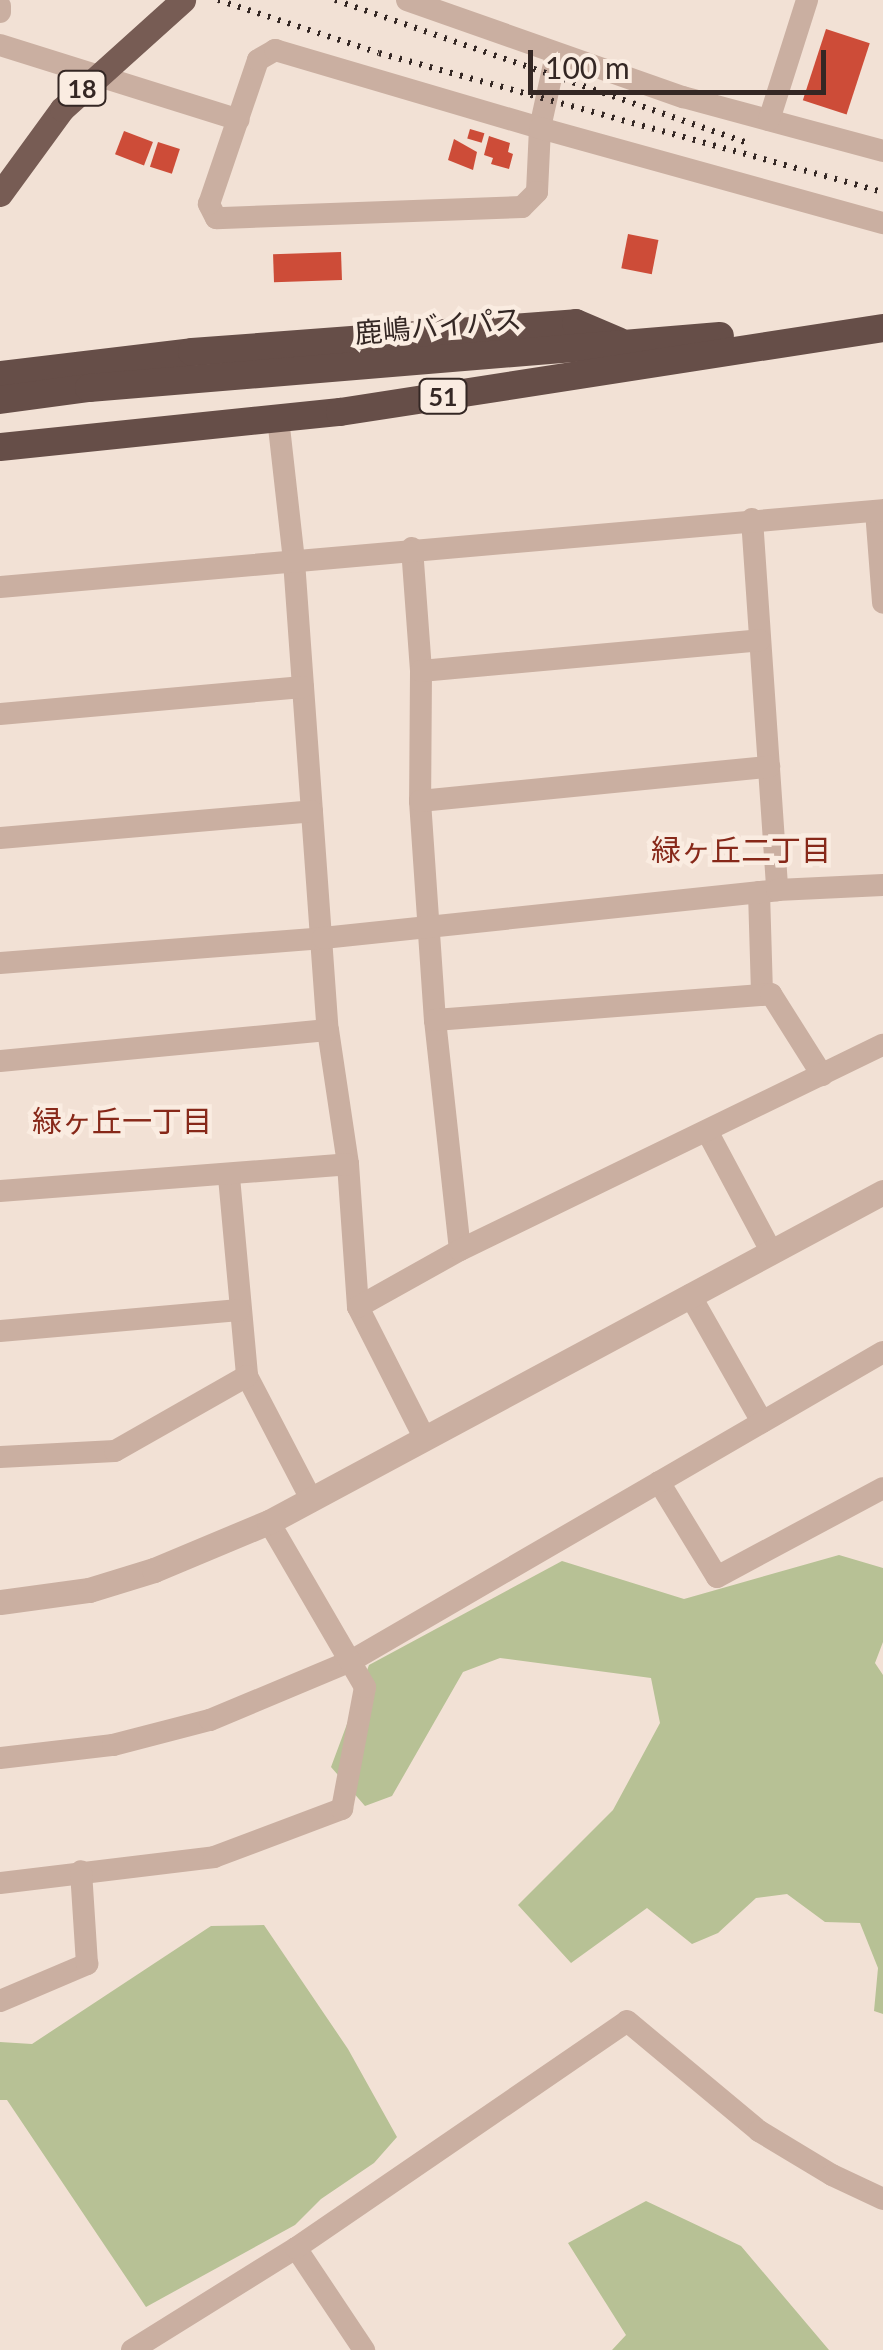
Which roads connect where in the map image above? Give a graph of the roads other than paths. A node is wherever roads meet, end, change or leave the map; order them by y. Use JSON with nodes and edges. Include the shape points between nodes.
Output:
{"nodes":[{"id":1,"x":183,"y":0,"type":"edge"},
{"id":2,"x":408,"y":0,"type":"edge"},
{"id":3,"x":807,"y":0,"type":"edge"},
{"id":4,"x":0,"y":46,"type":"edge"},
{"id":5,"x":556,"y":55,"type":"junction"},
{"id":6,"x":94,"y":75,"type":"junction"},
{"id":7,"x":239,"y":120,"type":"junction"},
{"id":8,"x":770,"y":120,"type":"junction"},
{"id":9,"x":540,"y":128,"type":"junction"},
{"id":10,"x":883,"y":151,"type":"edge"},
{"id":11,"x":0,"y":194,"type":"edge"},
{"id":12,"x":883,"y":223,"type":"edge"},
{"id":13,"x":883,"y":327,"type":"edge"},
{"id":14,"x":622,"y":342,"type":"junction"},
{"id":15,"x":0,"y":375,"type":"edge"},
{"id":16,"x":0,"y":400,"type":"edge"},
{"id":17,"x":278,"y":418,"type":"junction"},
{"id":18,"x":0,"y":447,"type":"edge"},
{"id":19,"x":880,"y":510,"type":"edge"},
{"id":20,"x":752,"y":519,"type":"junction"},
{"id":21,"x":412,"y":548,"type":"junction"},
{"id":22,"x":294,"y":562,"type":"junction"},
{"id":23,"x":0,"y":588,"type":"edge"},
{"id":24,"x":883,"y":603,"type":"edge"},
{"id":25,"x":760,"y":640,"type":"junction"},
{"id":26,"x":420,"y":670,"type":"junction"},
{"id":27,"x":303,"y":687,"type":"junction"},
{"id":28,"x":0,"y":714,"type":"edge"},
{"id":29,"x":769,"y":767,"type":"junction"},
{"id":30,"x":420,"y":802,"type":"junction"},
{"id":31,"x":312,"y":811,"type":"junction"},
{"id":32,"x":0,"y":838,"type":"edge"},
{"id":33,"x":883,"y":884,"type":"edge"},
{"id":34,"x":768,"y":891,"type":"junction"},
{"id":35,"x":432,"y":926,"type":"junction"},
{"id":36,"x":324,"y":938,"type":"junction"},
{"id":37,"x":0,"y":963,"type":"edge"},
{"id":38,"x":762,"y":995,"type":"junction"},
{"id":39,"x":435,"y":1020,"type":"junction"},
{"id":40,"x":328,"y":1030,"type":"junction"},
{"id":41,"x":883,"y":1044,"type":"edge"},
{"id":42,"x":0,"y":1061,"type":"edge"},
{"id":43,"x":822,"y":1076,"type":"junction"},
{"id":44,"x":707,"y":1131,"type":"junction"},
{"id":45,"x":348,"y":1164,"type":"junction"},
{"id":46,"x":229,"y":1176,"type":"junction"},
{"id":47,"x":0,"y":1192,"type":"edge"},
{"id":48,"x":883,"y":1192,"type":"edge"},
{"id":49,"x":460,"y":1250,"type":"junction"},
{"id":50,"x":772,"y":1251,"type":"junction"},
{"id":51,"x":690,"y":1295,"type":"junction"},
{"id":52,"x":358,"y":1307,"type":"junction"},
{"id":53,"x":239,"y":1310,"type":"junction"},
{"id":54,"x":0,"y":1331,"type":"edge"},
{"id":55,"x":883,"y":1352,"type":"edge"},
{"id":56,"x":246,"y":1376,"type":"junction"},
{"id":57,"x":762,"y":1422,"type":"junction"},
{"id":58,"x":424,"y":1436,"type":"junction"},
{"id":59,"x":0,"y":1457,"type":"edge"},
{"id":60,"x":660,"y":1482,"type":"junction"},
{"id":61,"x":883,"y":1488,"type":"edge"},
{"id":62,"x":310,"y":1497,"type":"junction"},
{"id":63,"x":269,"y":1522,"type":"junction"},
{"id":64,"x":0,"y":1602,"type":"edge"},
{"id":65,"x":351,"y":1660,"type":"junction"},
{"id":66,"x":0,"y":1758,"type":"edge"},
{"id":67,"x":81,"y":1872,"type":"junction"},
{"id":68,"x":0,"y":1883,"type":"edge"},
{"id":69,"x":0,"y":2002,"type":"edge"},
{"id":70,"x":883,"y":2199,"type":"edge"},
{"id":71,"x":296,"y":2248,"type":"junction"},
{"id":72,"x":167,"y":2328,"type":"junction"},
{"id":73,"x":132,"y":2350,"type":"edge"},
{"id":74,"x":180,"y":2350,"type":"edge"},
{"id":75,"x":364,"y":2350,"type":"edge"}],
"edges":[{"from":1,"to":6,"type":"main road","number":"18"},
{"from":2,"to":5,"type":"street"},
{"from":3,"to":8,"type":"street"},
{"from":4,"to":6,"type":"street"},
{"from":5,"to":8,"type":"street"},
{"from":5,"to":9,"type":"street"},
{"from":6,"to":7,"type":"street"},
{"from":6,"to":11,"type":"main road","number":"18"},
{"from":7,"to":9,"type":"street","via":[[258,60],[275,50]]},
{"from":7,"to":9,"type":"street","via":[[209,204],[216,218],[522,207],[537,192]]},
{"from":8,"to":10,"type":"street"},
{"from":9,"to":12,"type":"street"},
{"from":13,"to":14,"type":"highway","name":"鹿嶋バイパス","number":"51"},
{"from":13,"to":17,"type":"highway","number":"51"},
{"from":14,"to":15,"type":"highway","number":"51","via":[[576,323],[192,352]]},
{"from":14,"to":16,"type":"highway","name":"鹿嶋バイパス","number":"51"},
{"from":17,"to":18,"type":"highway","number":"51"},
{"from":17,"to":22,"type":"street"},
{"from":19,"to":20,"type":"street"},
{"from":19,"to":24,"type":"street"},
{"from":20,"to":21,"type":"street"},
{"from":20,"to":25,"type":"street"},
{"from":21,"to":22,"type":"street"},
{"from":21,"to":26,"type":"street"},
{"from":22,"to":23,"type":"street"},
{"from":22,"to":27,"type":"street"},
{"from":25,"to":26,"type":"street"},
{"from":25,"to":29,"type":"street"},
{"from":26,"to":30,"type":"street"},
{"from":27,"to":28,"type":"street"},
{"from":27,"to":31,"type":"street"},
{"from":29,"to":30,"type":"street"},
{"from":29,"to":34,"type":"street"},
{"from":30,"to":35,"type":"street"},
{"from":31,"to":32,"type":"street"},
{"from":31,"to":36,"type":"street"},
{"from":33,"to":34,"type":"street"},
{"from":34,"to":35,"type":"street"},
{"from":34,"to":38,"type":"street"},
{"from":35,"to":36,"type":"street"},
{"from":35,"to":39,"type":"street"},
{"from":36,"to":37,"type":"street"},
{"from":36,"to":40,"type":"street"},
{"from":38,"to":39,"type":"street"},
{"from":38,"to":43,"type":"street","via":[[770,994]]},
{"from":39,"to":49,"type":"street"},
{"from":40,"to":42,"type":"street"},
{"from":40,"to":45,"type":"street"},
{"from":41,"to":43,"type":"street"},
{"from":43,"to":44,"type":"street"},
{"from":44,"to":49,"type":"street"},
{"from":44,"to":50,"type":"street"},
{"from":45,"to":46,"type":"street"},
{"from":45,"to":52,"type":"street"},
{"from":46,"to":47,"type":"street"},
{"from":46,"to":53,"type":"street"},
{"from":48,"to":50,"type":"street"},
{"from":49,"to":52,"type":"street"},
{"from":50,"to":51,"type":"street"},
{"from":51,"to":57,"type":"street"},
{"from":51,"to":58,"type":"street"},
{"from":52,"to":58,"type":"street"},
{"from":53,"to":54,"type":"street"},
{"from":53,"to":56,"type":"street"},
{"from":55,"to":57,"type":"street"},
{"from":56,"to":59,"type":"street","via":[[115,1451]]},
{"from":56,"to":62,"type":"street"},
{"from":57,"to":60,"type":"street"},
{"from":58,"to":62,"type":"street"},
{"from":60,"to":61,"type":"street","via":[[717,1577]]},
{"from":60,"to":65,"type":"street"},
{"from":62,"to":63,"type":"street"},
{"from":63,"to":64,"type":"street","via":[[106,1585]]},
{"from":63,"to":65,"type":"street"},
{"from":65,"to":66,"type":"street","via":[[210,1720],[114,1744]]},
{"from":65,"to":67,"type":"street","via":[[365,1687],[342,1810],[214,1856]]},
{"from":67,"to":68,"type":"street"},
{"from":67,"to":69,"type":"street","via":[[87,1964]]},
{"from":70,"to":71,"type":"street","via":[[759,2131],[627,2020]]},
{"from":71,"to":72,"type":"street"},
{"from":71,"to":75,"type":"street"},
{"from":72,"to":73,"type":"street"},
{"from":72,"to":74,"type":"street"}]}
